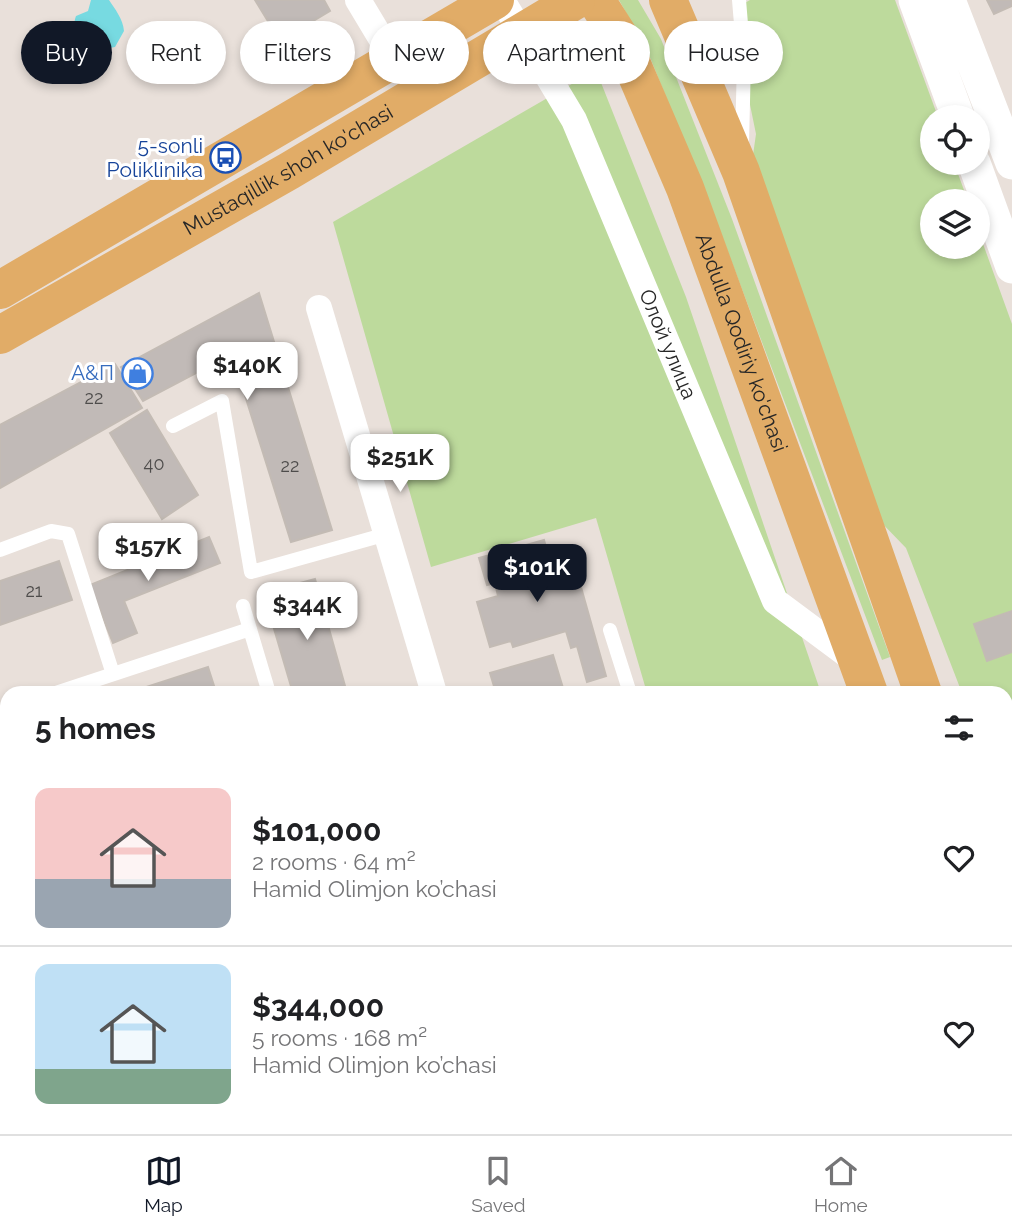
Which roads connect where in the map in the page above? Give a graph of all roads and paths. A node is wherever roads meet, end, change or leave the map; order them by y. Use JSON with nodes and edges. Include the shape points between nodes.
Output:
{"nodes":[{"id":1,"x":358,"y":0,"type":"edge"},
{"id":2,"x":495,"y":0,"type":"edge"},
{"id":3,"x":502,"y":0,"type":"edge"},
{"id":4,"x":576,"y":0,"type":"edge"},
{"id":5,"x":596,"y":0,"type":"edge"},
{"id":6,"x":668,"y":0,"type":"edge"},
{"id":7,"x":739,"y":0,"type":"edge"},
{"id":8,"x":915,"y":0,"type":"edge"},
{"id":9,"x":949,"y":0,"type":"edge"},
{"id":10,"x":371,"y":21,"type":"edge"},
{"id":11,"x":460,"y":21,"type":"edge"},
{"id":12,"x":369,"y":75,"type":"edge"},
{"id":13,"x":954,"y":105,"type":"edge"},
{"id":14,"x":1012,"y":163,"type":"edge"},
{"id":15,"x":741,"y":173,"type":"junction"},
{"id":16,"x":978,"y":175,"type":"edge"},
{"id":17,"x":1012,"y":268,"type":"edge"},
{"id":18,"x":0,"y":290,"type":"edge"},
{"id":19,"x":319,"y":308,"type":"dead end"},
{"id":20,"x":0,"y":335,"type":"edge"},
{"id":21,"x":173,"y":426,"type":"dead end"},
{"id":22,"x":387,"y":534,"type":"junction"},
{"id":23,"x":0,"y":550,"type":"edge"},
{"id":24,"x":243,"y":606,"type":"dead end"},
{"id":25,"x":250,"y":629,"type":"junction"},
{"id":26,"x":610,"y":630,"type":"dead end"},
{"id":27,"x":113,"y":674,"type":"junction"},
{"id":28,"x":864,"y":678,"type":"edge"},
{"id":29,"x":77,"y":686,"type":"edge"},
{"id":30,"x":267,"y":686,"type":"edge"},
{"id":31,"x":433,"y":686,"type":"edge"},
{"id":32,"x":628,"y":686,"type":"edge"},
{"id":33,"x":921,"y":686,"type":"edge"}],
"edges":[{"from":1,"to":10,"type":"street"},
{"from":2,"to":11,"type":"main road","name":"Mustaqillik shoh ko'chasi"},
{"from":3,"to":28,"type":"street","name":"Олой улица","via":[[574,120],[775,601]]},
{"from":4,"to":20,"type":"main road","name":"Mustaqillik shoh ko'chasi","via":[[289,171]]},
{"from":5,"to":28,"type":"main road","name":"Abdulla Qodiriy ko'chasi","via":[[622,41],[685,187]]},
{"from":6,"to":15,"type":"main road"},
{"from":7,"to":15,"type":"lane","via":[[744,60]]},
{"from":8,"to":13,"type":"street"},
{"from":9,"to":14,"type":"street"},
{"from":12,"to":18,"type":"main road","name":"Mustaqillik shoh ko'chasi"},
{"from":15,"to":33,"type":"main road"},
{"from":16,"to":17,"type":"street"},
{"from":19,"to":22,"type":"street"},
{"from":21,"to":22,"type":"lane","via":[[222,401],[251,572]]},
{"from":22,"to":31,"type":"street"},
{"from":23,"to":27,"type":"lane","via":[[51,531],[68,534]]},
{"from":24,"to":25,"type":"lane"},
{"from":25,"to":27,"type":"lane"},
{"from":25,"to":30,"type":"lane"},
{"from":26,"to":32,"type":"lane"},
{"from":27,"to":29,"type":"lane"}]}
